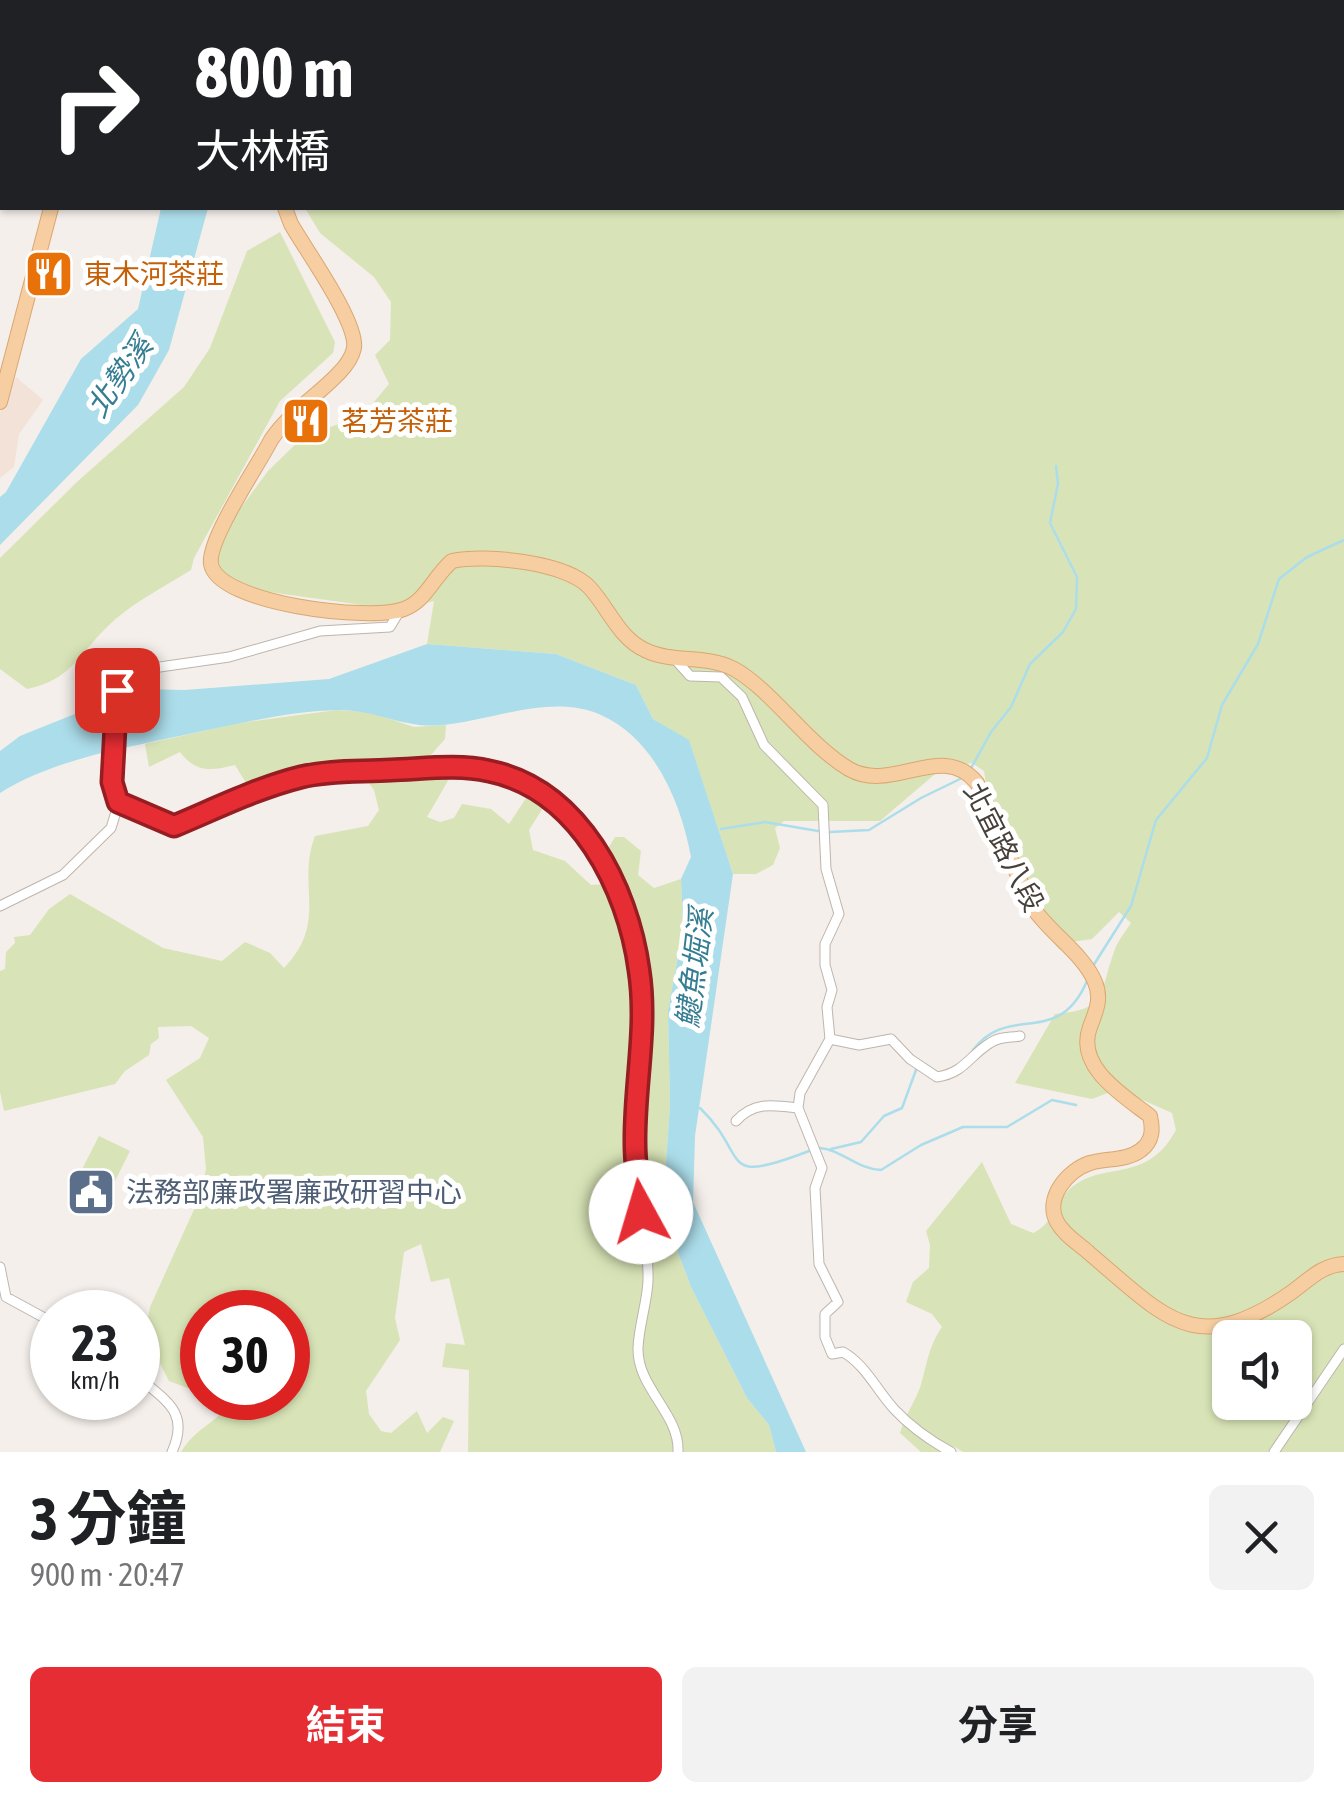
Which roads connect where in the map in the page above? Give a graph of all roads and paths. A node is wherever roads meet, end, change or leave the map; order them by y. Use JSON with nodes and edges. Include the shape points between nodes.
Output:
{"nodes":[{"id":1,"x":49,"y":210,"type":"edge"},
{"id":2,"x":286,"y":210,"type":"edge"},
{"id":3,"x":0,"y":402,"type":"edge"},
{"id":4,"x":399,"y":612,"type":"junction"},
{"id":5,"x":674,"y":658,"type":"junction"},
{"id":6,"x":118,"y":802,"type":"junction"},
{"id":7,"x":0,"y":906,"type":"edge"},
{"id":8,"x":1020,"y":1036,"type":"dead end"},
{"id":9,"x":830,"y":1040,"type":"junction"},
{"id":10,"x":798,"y":1108,"type":"junction"},
{"id":11,"x":736,"y":1121,"type":"dead end"},
{"id":12,"x":1344,"y":1264,"type":"edge"},
{"id":13,"x":0,"y":1267,"type":"edge"},
{"id":14,"x":30,"y":1310,"type":"edge"},
{"id":15,"x":1344,"y":1350,"type":"edge"},
{"id":16,"x":160,"y":1397,"type":"edge"},
{"id":17,"x":172,"y":1452,"type":"edge"},
{"id":18,"x":678,"y":1452,"type":"edge"},
{"id":19,"x":952,"y":1452,"type":"edge"},
{"id":20,"x":1274,"y":1452,"type":"edge"}],
"edges":[{"from":1,"to":3,"type":"main road"},
{"from":2,"to":4,"type":"main road","via":[[345,317],[354,350],[272,440],[216,540],[212,567],[224,584],[265,599],[346,612]]},
{"from":4,"to":5,"type":"main road","name":"北宜路八段","via":[[420,600],[452,561],[518,562],[578,577],[628,639]]},
{"from":4,"to":6,"type":"street","via":[[390,627],[320,631],[124,679],[117,690],[112,782]]},
{"from":5,"to":9,"type":"street","via":[[690,676],[721,677],[742,697],[764,745],[823,804],[826,869],[839,914],[826,944]]},
{"from":5,"to":12,"type":"main road","name":"北宜路八段","via":[[735,670],[849,769],[887,776],[951,764],[977,783],[1031,905],[1094,979],[1100,1000],[1088,1032],[1091,1059],[1108,1083],[1150,1116],[1153,1134],[1145,1148],[1080,1167],[1060,1186],[1052,1204],[1066,1234],[1156,1311],[1208,1327],[1226,1327],[1265,1310],[1325,1266]]},
{"from":6,"to":7,"type":"street","via":[[111,828],[79,862]]},
{"from":6,"to":18,"type":"street","via":[[174,826],[317,774],[475,770],[515,780],[550,800],[590,840],[610,874],[640,972],[635,1144],[648,1280],[638,1355],[652,1394],[674,1426]]},
{"from":8,"to":9,"type":"street","via":[[1004,1036],[956,1074],[937,1077],[891,1039],[859,1045]]},
{"from":9,"to":10,"type":"street"},
{"from":10,"to":11,"type":"street","via":[[762,1104]]},
{"from":10,"to":19,"type":"street","via":[[822,1168],[815,1188],[818,1264],[838,1302],[823,1321],[832,1354],[854,1358],[892,1408]]},
{"from":13,"to":14,"type":"street","via":[[6,1297]]},
{"from":15,"to":20,"type":"street"},
{"from":16,"to":17,"type":"street","via":[[175,1411],[180,1434]]}]}
